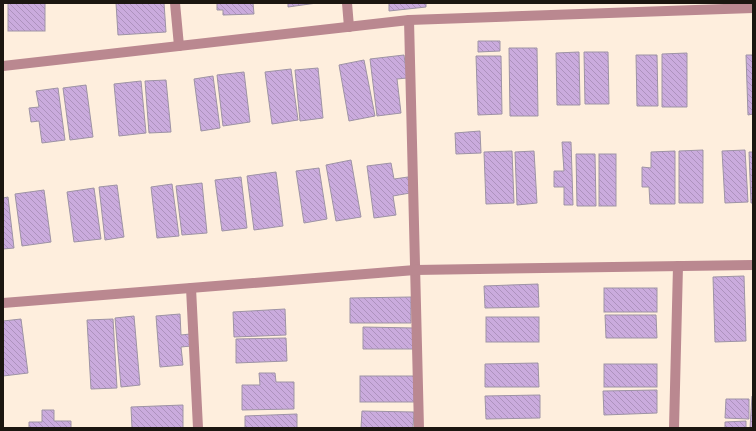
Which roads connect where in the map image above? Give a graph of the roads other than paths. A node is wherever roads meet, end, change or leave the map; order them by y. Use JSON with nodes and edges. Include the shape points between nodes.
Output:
{"nodes":[{"id":1,"x":176,"y":3,"type":"edge"},
{"id":2,"x":347,"y":3,"type":"edge"},
{"id":3,"x":753,"y":8,"type":"edge"},
{"id":4,"x":409,"y":20,"type":"junction"},
{"id":5,"x":349,"y":27,"type":"junction"},
{"id":6,"x":179,"y":46,"type":"junction"},
{"id":7,"x":3,"y":66,"type":"edge"},
{"id":8,"x":753,"y":265,"type":"edge"},
{"id":9,"x":678,"y":266,"type":"junction"},
{"id":10,"x":415,"y":270,"type":"junction"},
{"id":11,"x":191,"y":288,"type":"junction"},
{"id":12,"x":3,"y":304,"type":"edge"},
{"id":13,"x":198,"y":428,"type":"edge"},
{"id":14,"x":419,"y":428,"type":"edge"},
{"id":15,"x":674,"y":428,"type":"edge"}],
"edges":[{"from":1,"to":6,"type":"street"},
{"from":2,"to":5,"type":"street"},
{"from":3,"to":4,"type":"street"},
{"from":4,"to":5,"type":"street"},
{"from":4,"to":10,"type":"street"},
{"from":5,"to":6,"type":"street"},
{"from":6,"to":7,"type":"street"},
{"from":8,"to":9,"type":"street"},
{"from":9,"to":10,"type":"street"},
{"from":9,"to":15,"type":"street"},
{"from":10,"to":11,"type":"street"},
{"from":10,"to":14,"type":"street"},
{"from":11,"to":12,"type":"street"},
{"from":11,"to":13,"type":"street"}]}
